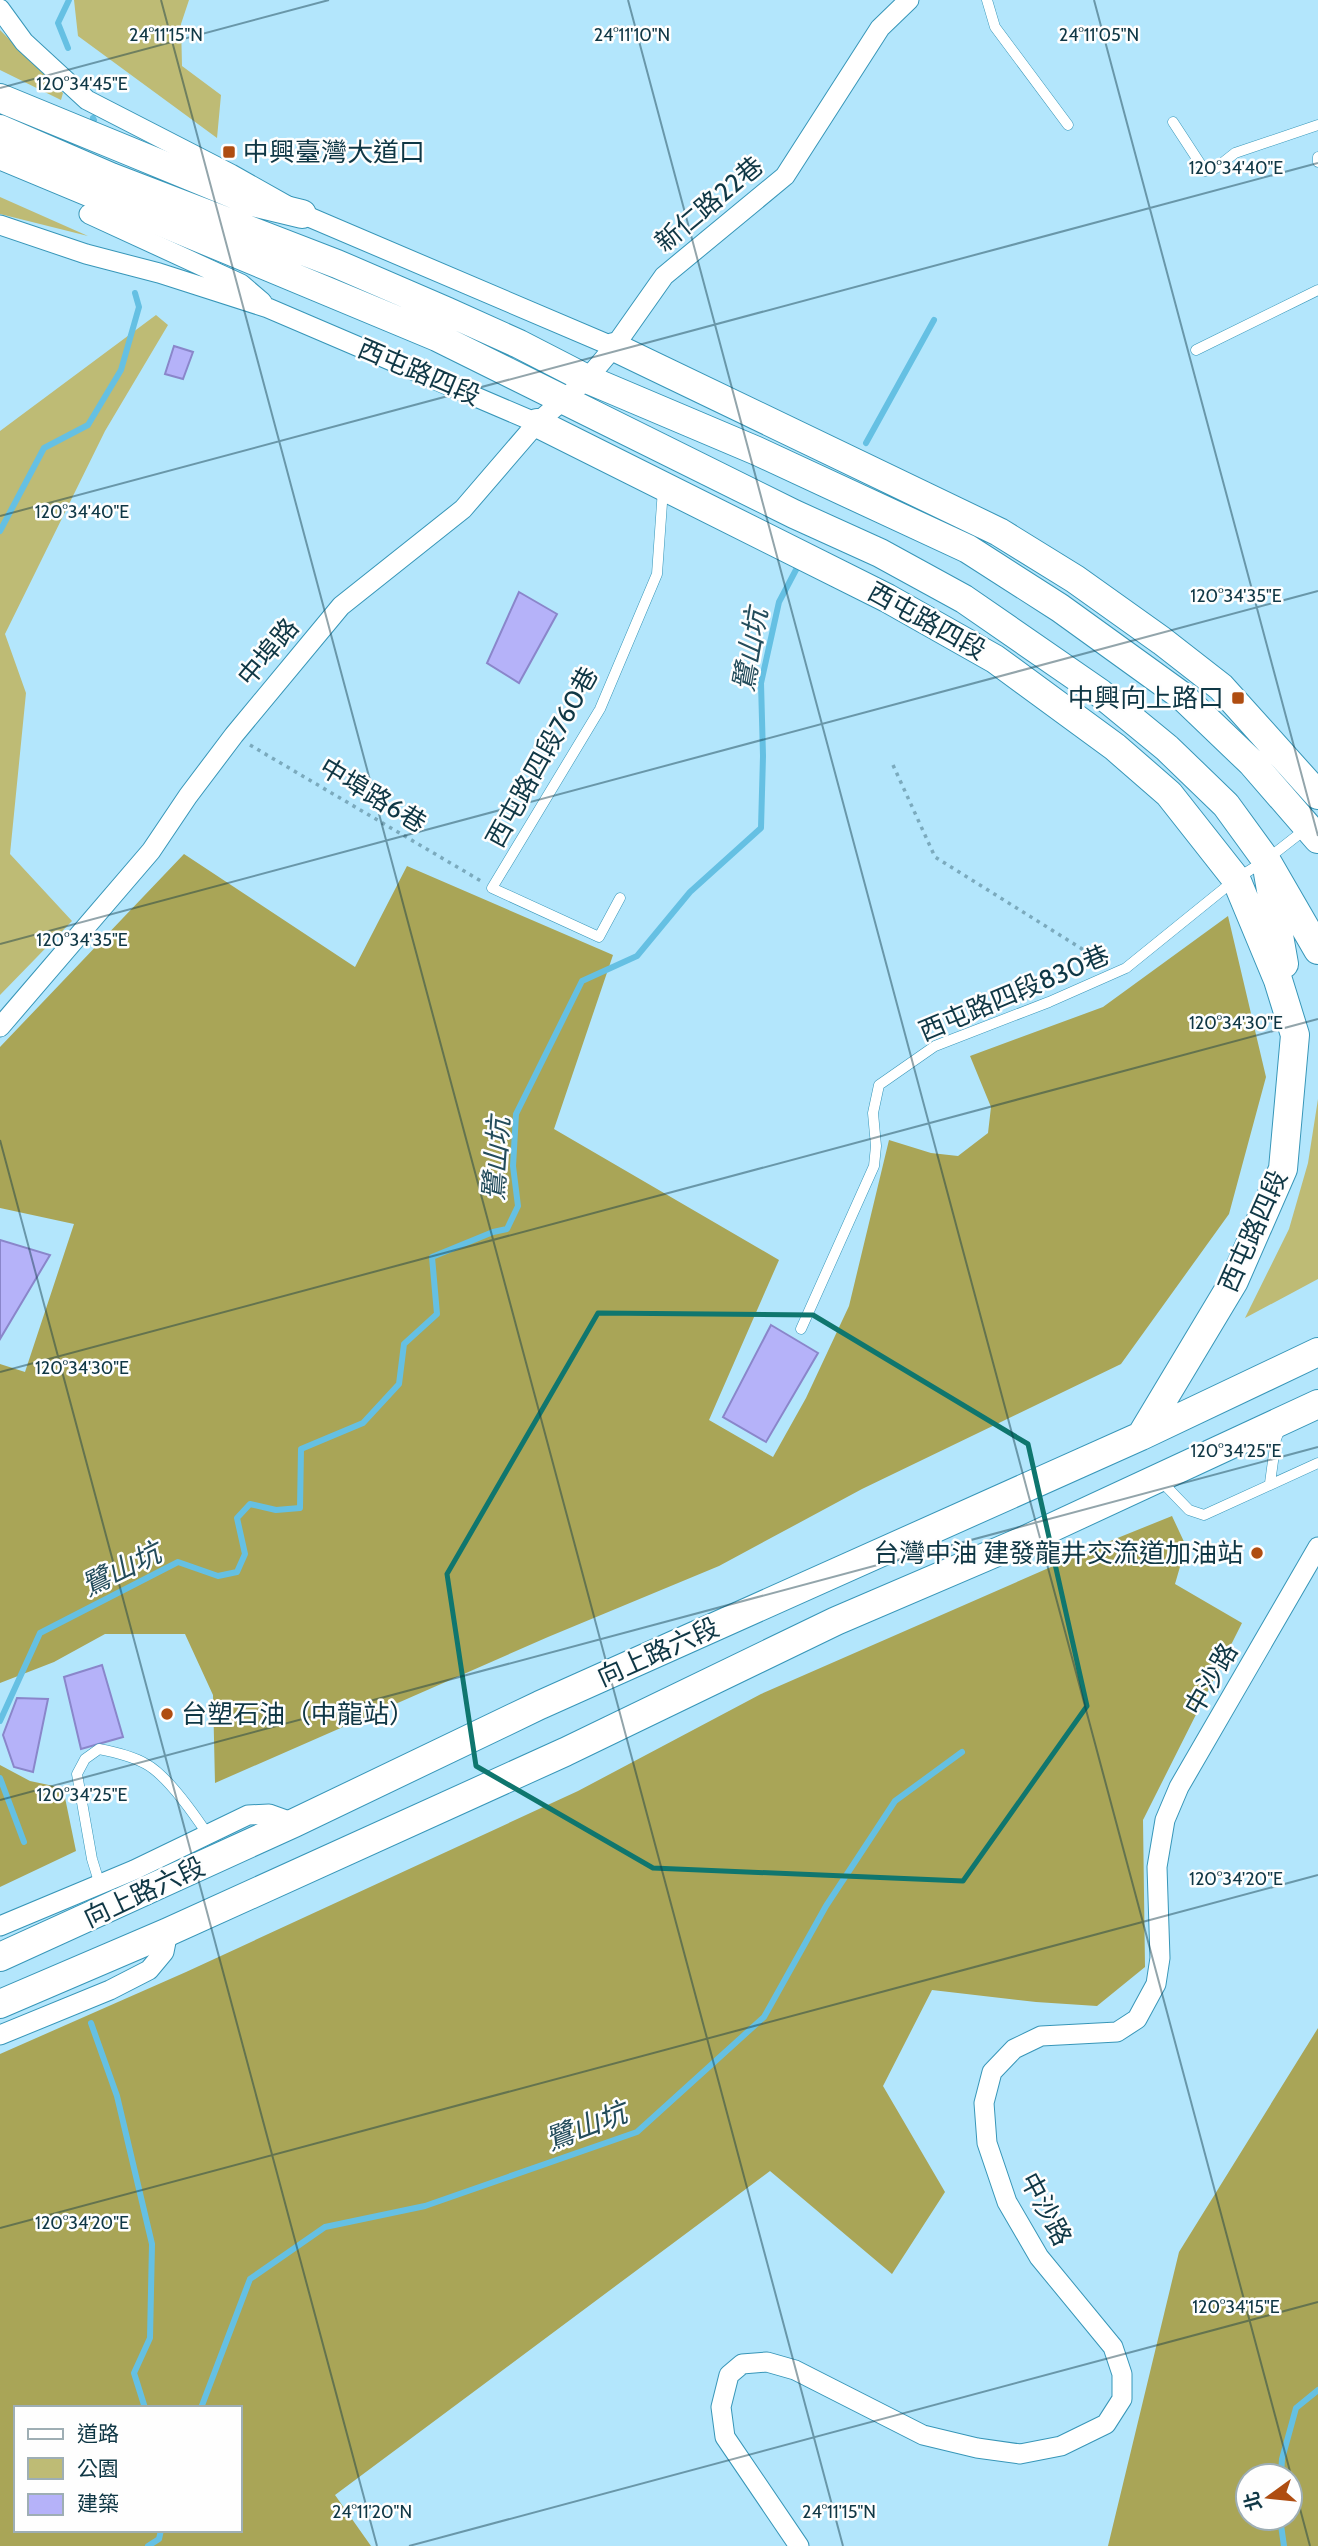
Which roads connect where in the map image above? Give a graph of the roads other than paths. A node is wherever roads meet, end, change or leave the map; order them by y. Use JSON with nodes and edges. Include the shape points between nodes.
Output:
{"nodes":[{"id":1,"x":909,"y":0,"type":"edge"},
{"id":2,"x":987,"y":0,"type":"edge"},
{"id":3,"x":0,"y":9,"type":"edge"},
{"id":4,"x":0,"y":98,"type":"edge"},
{"id":5,"x":1173,"y":122,"type":"dead end"},
{"id":6,"x":1068,"y":125,"type":"dead end"},
{"id":7,"x":1318,"y":125,"type":"edge"},
{"id":8,"x":0,"y":129,"type":"edge"},
{"id":9,"x":0,"y":155,"type":"edge"},
{"id":10,"x":0,"y":174,"type":"edge"},
{"id":11,"x":89,"y":214,"type":"junction"},
{"id":12,"x":302,"y":214,"type":"junction"},
{"id":13,"x":0,"y":225,"type":"edge"},
{"id":14,"x":297,"y":280,"type":"junction"},
{"id":15,"x":1318,"y":289,"type":"edge"},
{"id":16,"x":268,"y":308,"type":"junction"},
{"id":17,"x":614,"y":348,"type":"junction"},
{"id":18,"x":1196,"y":351,"type":"dead end"},
{"id":19,"x":587,"y":379,"type":"junction"},
{"id":20,"x":563,"y":399,"type":"junction"},
{"id":21,"x":537,"y":423,"type":"junction"},
{"id":22,"x":663,"y":485,"type":"junction"},
{"id":23,"x":1318,"y":795,"type":"edge"},
{"id":24,"x":1315,"y":829,"type":"edge"},
{"id":25,"x":1266,"y":860,"type":"junction"},
{"id":26,"x":1236,"y":879,"type":"junction"},
{"id":27,"x":620,"y":898,"type":"dead end"},
{"id":28,"x":1318,"y":950,"type":"edge"},
{"id":29,"x":0,"y":1027,"type":"edge"},
{"id":30,"x":1296,"y":1035,"type":"junction"},
{"id":31,"x":801,"y":1329,"type":"dead end"},
{"id":32,"x":1318,"y":1352,"type":"edge"},
{"id":33,"x":1318,"y":1404,"type":"edge"},
{"id":34,"x":1289,"y":1417,"type":"junction"},
{"id":35,"x":1141,"y":1436,"type":"junction"},
{"id":36,"x":1318,"y":1462,"type":"edge"},
{"id":37,"x":1158,"y":1478,"type":"junction"},
{"id":38,"x":1270,"y":1483,"type":"junction"},
{"id":39,"x":1318,"y":1546,"type":"edge"},
{"id":40,"x":294,"y":1823,"type":"junction"},
{"id":41,"x":208,"y":1835,"type":"junction"},
{"id":42,"x":100,"y":1885,"type":"junction"},
{"id":43,"x":0,"y":1926,"type":"edge"},
{"id":44,"x":168,"y":1932,"type":"junction"},
{"id":45,"x":0,"y":1957,"type":"edge"},
{"id":46,"x":0,"y":2004,"type":"edge"},
{"id":47,"x":0,"y":2035,"type":"edge"},
{"id":48,"x":799,"y":2546,"type":"edge"}],
"edges":[{"from":1,"to":17,"type":"street","name":"新仁路22巷","via":[[880,28],[785,176],[664,276]]},
{"from":2,"to":6,"type":"lane","via":[[995,27]]},
{"from":3,"to":12,"type":"street","via":[[24,42],[87,100]]},
{"from":4,"to":12,"type":"street","via":[[253,202]]},
{"from":5,"to":7,"type":"lane","via":[[1205,171],[1234,153]]},
{"from":8,"to":19,"type":"street","via":[[337,264]]},
{"from":9,"to":14,"type":"street","name":"西屯路四段"},
{"from":10,"to":11,"type":"street"},
{"from":11,"to":14,"type":"street"},
{"from":11,"to":16,"type":"street","via":[[241,284]]},
{"from":12,"to":17,"type":"street"},
{"from":13,"to":16,"type":"street","name":"西屯路四段"},
{"from":14,"to":20,"type":"street","name":"西屯路四段","via":[[437,337]]},
{"from":15,"to":18,"type":"lane"},
{"from":16,"to":21,"type":"street","name":"西屯路四段"},
{"from":17,"to":19,"type":"street","name":"中埠路"},
{"from":17,"to":23,"type":"street","via":[[999,532],[1075,579],[1221,687]]},
{"from":19,"to":20,"type":"street","name":"中埠路"},
{"from":19,"to":24,"type":"street","via":[[757,451],[968,549],[1182,696]]},
{"from":20,"to":21,"type":"street","name":"中埠路"},
{"from":20,"to":25,"type":"street","name":"西屯路四段","via":[[880,553],[964,599],[1100,693],[1167,748],[1226,805]]},
{"from":21,"to":22,"type":"street","name":"西屯路四段"},
{"from":21,"to":29,"type":"street","name":"中埠路","via":[[463,509],[341,606],[234,735],[151,851]]},
{"from":22,"to":26,"type":"street","name":"西屯路四段","via":[[887,598],[995,659],[1115,747],[1169,794]]},
{"from":22,"to":27,"type":"lane","name":"西屯路四段760巷","via":[[657,574],[600,709],[492,888],[600,937]]},
{"from":24,"to":25,"type":"lane","name":"西屯路四段830巷"},
{"from":25,"to":26,"type":"lane","name":"西屯路四段830巷"},
{"from":25,"to":28,"type":"street","name":"西屯路四段"},
{"from":25,"to":30,"type":"street"},
{"from":26,"to":30,"type":"street","name":"西屯路四段"},
{"from":26,"to":31,"type":"lane","name":"西屯路四段830巷","via":[[1126,968],[935,1046],[879,1085],[873,1113],[874,1166]]},
{"from":30,"to":35,"type":"street","name":"西屯路四段","via":[[1283,1169],[1234,1281]]},
{"from":32,"to":35,"type":"street","name":"向上路六段"},
{"from":33,"to":34,"type":"street","name":"向上路六段"},
{"from":34,"to":37,"type":"street","name":"向上路六段"},
{"from":34,"to":38,"type":"lane","via":[[1276,1440]]},
{"from":35,"to":40,"type":"street","name":"向上路六段","via":[[656,1652]]},
{"from":36,"to":38,"type":"lane"},
{"from":37,"to":38,"type":"lane","via":[[1189,1510],[1204,1515]]},
{"from":37,"to":44,"type":"street","name":"向上路六段","via":[[836,1621],[565,1752]]},
{"from":39,"to":48,"type":"street","name":"中沙路","via":[[1179,1787],[1165,1820],[1157,1867],[1160,1958],[1156,1984],[1137,2019],[1117,2032],[1041,2036],[1014,2049],[992,2072],[984,2104],[987,2143],[1007,2202],[1039,2257],[1113,2347],[1122,2374],[1122,2399],[1106,2424],[1061,2446],[1020,2454],[923,2435],[795,2370],[767,2362],[743,2364],[729,2375],[721,2407],[725,2437]]},
{"from":40,"to":41,"type":"street","via":[[268,1814],[248,1815]]},
{"from":40,"to":45,"type":"street","name":"向上路六段"},
{"from":41,"to":42,"type":"street"},
{"from":41,"to":42,"type":"lane","via":[[183,1799],[149,1765],[99,1749],[85,1759],[78,1774]]},
{"from":42,"to":43,"type":"street"},
{"from":44,"to":46,"type":"street","name":"向上路六段"},
{"from":44,"to":47,"type":"street","via":[[164,1952],[149,1970]]}]}
